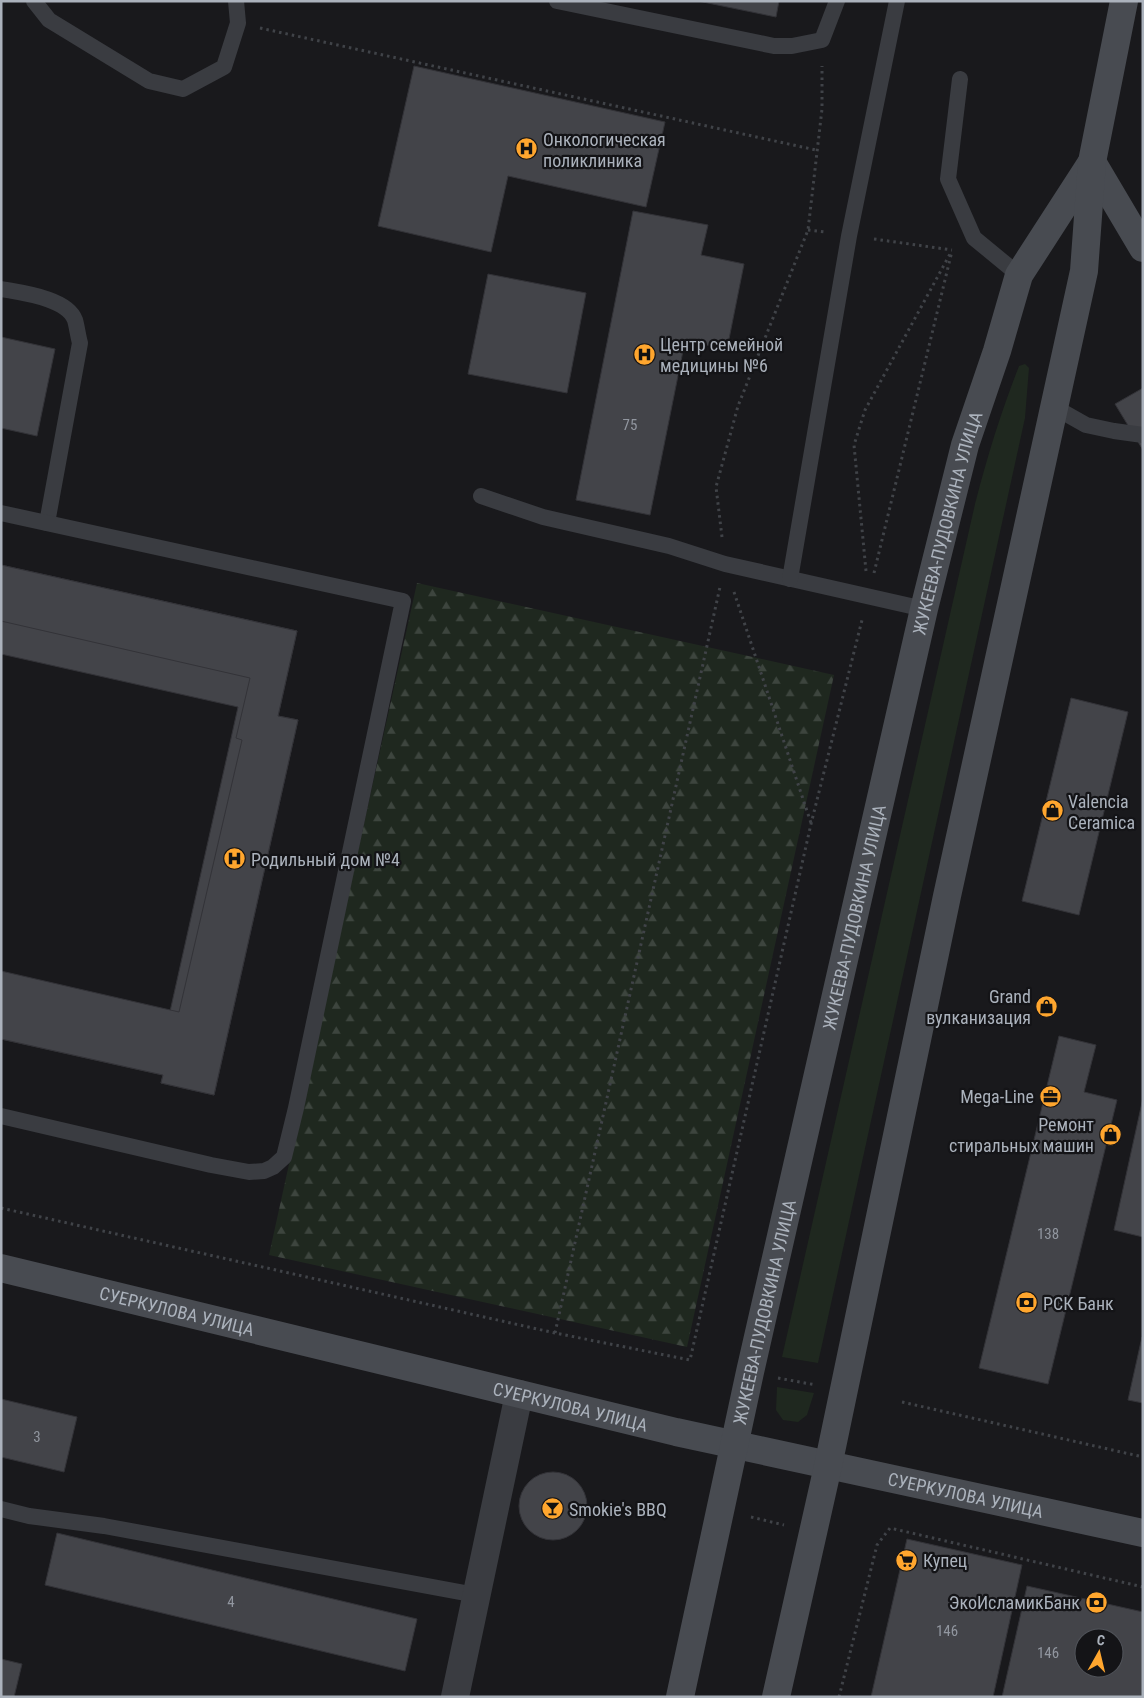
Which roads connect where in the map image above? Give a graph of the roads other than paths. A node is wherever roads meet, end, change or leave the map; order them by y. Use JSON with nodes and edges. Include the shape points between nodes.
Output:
{"nodes":[{"id":1,"x":34,"y":1,"type":"edge"},
{"id":2,"x":236,"y":1,"type":"edge"},
{"id":3,"x":557,"y":1,"type":"edge"},
{"id":4,"x":837,"y":1,"type":"edge"},
{"id":5,"x":896,"y":1,"type":"edge"},
{"id":6,"x":1124,"y":1,"type":"edge"},
{"id":7,"x":960,"y":79,"type":"dead end"},
{"id":8,"x":1092,"y":162,"type":"junction"},
{"id":9,"x":1143,"y":248,"type":"edge"},
{"id":10,"x":1019,"y":275,"type":"junction"},
{"id":11,"x":1,"y":289,"type":"edge"},
{"id":12,"x":1054,"y":408,"type":"junction"},
{"id":13,"x":1143,"y":435,"type":"edge"},
{"id":14,"x":481,"y":496,"type":"dead end"},
{"id":15,"x":1,"y":513,"type":"edge"},
{"id":16,"x":47,"y":523,"type":"junction"},
{"id":17,"x":790,"y":579,"type":"junction"},
{"id":18,"x":924,"y":609,"type":"junction"},
{"id":19,"x":1,"y":1116,"type":"edge"},
{"id":20,"x":1,"y":1268,"type":"edge"},
{"id":21,"x":519,"y":1394,"type":"junction"},
{"id":22,"x":733,"y":1445,"type":"junction"},
{"id":23,"x":828,"y":1466,"type":"junction"},
{"id":24,"x":1,"y":1509,"type":"edge"},
{"id":25,"x":1143,"y":1533,"type":"edge"},
{"id":26,"x":476,"y":1594,"type":"junction"},
{"id":27,"x":455,"y":1697,"type":"edge"},
{"id":28,"x":680,"y":1697,"type":"edge"},
{"id":29,"x":776,"y":1697,"type":"edge"}],
"edges":[{"from":1,"to":2,"type":"lane","via":[[49,20],[149,80],[183,89],[224,67],[238,23]]},
{"from":3,"to":4,"type":"lane","via":[[774,46],[822,40]]},
{"from":5,"to":17,"type":"lane","via":[[849,236]]},
{"from":6,"to":8,"type":"main road","name":"ЖУКЕЕВА-ПУДОВКИНА УЛИЦА"},
{"from":7,"to":10,"type":"lane","via":[[948,179],[974,238]]},
{"from":8,"to":9,"type":"main road"},
{"from":8,"to":10,"type":"main road","name":"ЖУКЕЕВА-ПУДОВКИНА УЛИЦА"},
{"from":8,"to":12,"type":"main road","name":"ЖУКЕЕВА-ПУДОВКИНА УЛИЦА","via":[[1084,271]]},
{"from":10,"to":18,"type":"main road","name":"ЖУКЕЕВА-ПУДОВКИНА УЛИЦА","via":[[965,445]]},
{"from":11,"to":16,"type":"lane","via":[[50,299],[65,308],[74,318],[80,343]]},
{"from":12,"to":13,"type":"lane","via":[[1086,425]]},
{"from":12,"to":23,"type":"main road","name":"ЖУКЕЕВА-ПУДОВКИНА УЛИЦА","via":[[945,906]]},
{"from":14,"to":17,"type":"lane","via":[[543,517],[669,546],[725,564]]},
{"from":15,"to":16,"type":"lane"},
{"from":16,"to":19,"type":"lane","via":[[403,602],[284,1157],[264,1171],[250,1172]]},
{"from":17,"to":18,"type":"lane"},
{"from":18,"to":22,"type":"main road","name":"ЖУКЕЕВА-ПУДОВКИНА УЛИЦА"},
{"from":20,"to":21,"type":"main road","name":"СУЕРКУЛОВА УЛИЦА"},
{"from":21,"to":22,"type":"main road","name":"СУЕРКУЛОВА УЛИЦА"},
{"from":21,"to":26,"type":"street"},
{"from":22,"to":23,"type":"main road","name":"СУЕРКУЛОВА УЛИЦА"},
{"from":22,"to":28,"type":"main road","name":"ЖУКЕЕВА-ПУДОВКИНА УЛИЦА"},
{"from":23,"to":25,"type":"main road","name":"СУЕРКУЛОВА УЛИЦА"},
{"from":23,"to":29,"type":"main road","name":"ЖУКЕЕВА-ПУДОВКИНА УЛИЦА"},
{"from":24,"to":26,"type":"lane"},
{"from":26,"to":27,"type":"street"}]}
